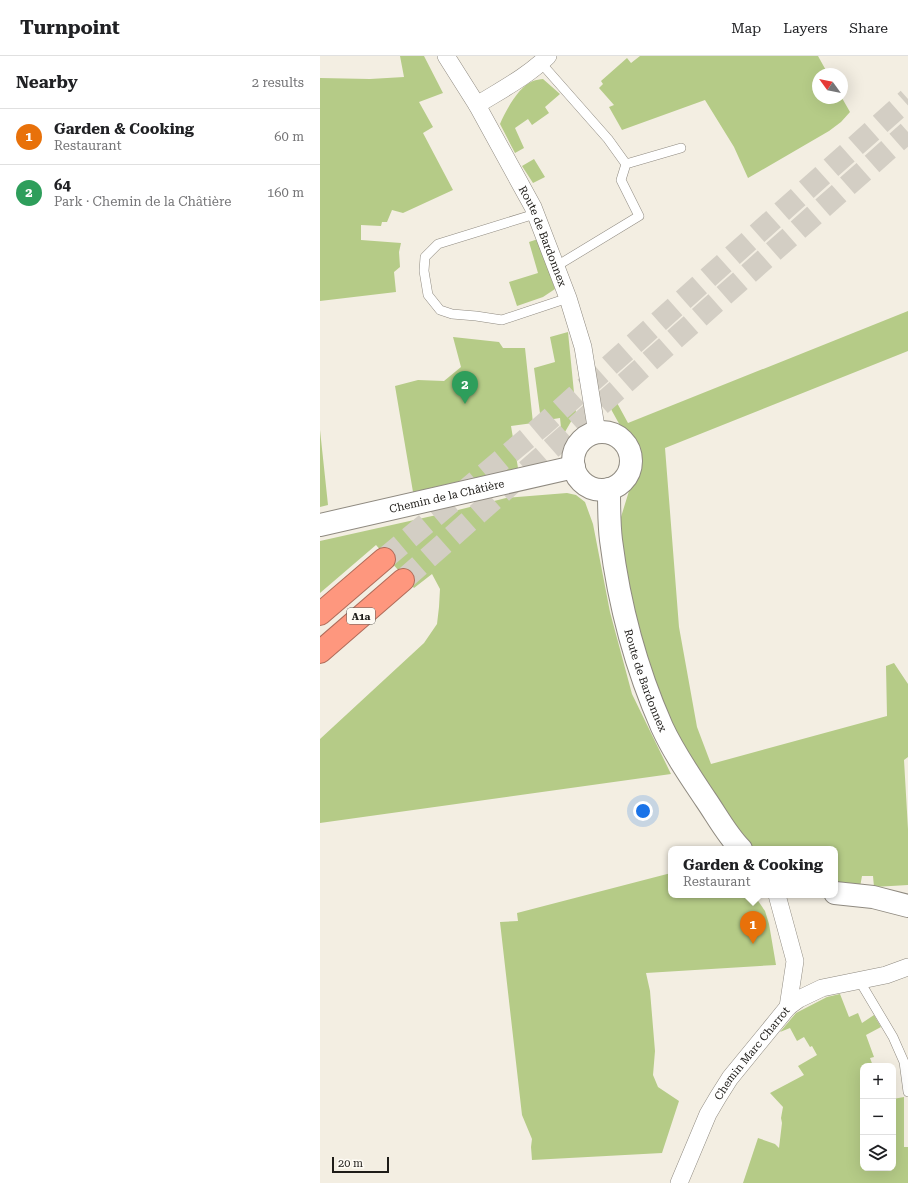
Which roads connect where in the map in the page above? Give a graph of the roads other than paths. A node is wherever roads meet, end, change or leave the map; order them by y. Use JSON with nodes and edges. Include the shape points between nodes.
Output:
{"nodes":[{"id":1,"x":446,"y":56,"type":"edge"},
{"id":2,"x":545,"y":60,"type":"edge"},
{"id":3,"x":477,"y":105,"type":"junction"},
{"id":4,"x":681,"y":148,"type":"dead end"},
{"id":5,"x":626,"y":164,"type":"junction"},
{"id":6,"x":536,"y":214,"type":"junction"},
{"id":7,"x":555,"y":267,"type":"junction"},
{"id":8,"x":568,"y":298,"type":"junction"},
{"id":9,"x":597,"y":433,"type":"junction"},
{"id":10,"x":574,"y":467,"type":"junction"},
{"id":11,"x":609,"y":489,"type":"junction"},
{"id":12,"x":320,"y":526,"type":"edge"},
{"id":13,"x":384,"y":559,"type":"tunnel mouth"},
{"id":14,"x":403,"y":580,"type":"tunnel mouth"},
{"id":15,"x":320,"y":614,"type":"edge"},
{"id":16,"x":320,"y":652,"type":"edge"},
{"id":17,"x":739,"y":846,"type":"edge"},
{"id":18,"x":838,"y":893,"type":"edge"},
{"id":19,"x":778,"y":898,"type":"edge"},
{"id":20,"x":902,"y":901,"type":"edge"},
{"id":21,"x":908,"y":967,"type":"edge"},
{"id":22,"x":860,"y":980,"type":"junction"},
{"id":23,"x":788,"y":1007,"type":"junction"},
{"id":24,"x":908,"y":1092,"type":"edge"},
{"id":25,"x":678,"y":1183,"type":"edge"}],
"edges":[{"from":1,"to":3,"type":"street","name":"Route de Bardonnex"},
{"from":2,"to":3,"type":"street"},
{"from":2,"to":5,"type":"lane"},
{"from":3,"to":6,"type":"street","name":"Route de Bardonnex"},
{"from":4,"to":5,"type":"lane"},
{"from":5,"to":7,"type":"lane","via":[[621,180],[640,216]]},
{"from":6,"to":7,"type":"street","name":"Route de Bardonnex"},
{"from":6,"to":8,"type":"lane","via":[[438,244],[425,257],[424,271],[428,295],[440,310],[452,314],[502,320]]},
{"from":7,"to":8,"type":"street","name":"Route de Bardonnex"},
{"from":8,"to":9,"type":"street","name":"Route de Bardonnex","via":[[583,347]]},
{"from":9,"to":10,"type":"street","via":[[586,437],[580,443],[575,452]]},
{"from":9,"to":11,"type":"street","via":[[618,437],[628,448],[630,455],[631,462],[625,478]]},
{"from":10,"to":11,"type":"street","via":[[585,484],[596,489]]},
{"from":10,"to":12,"type":"street","name":"Chemin de la Châtière"},
{"from":11,"to":17,"type":"street","name":"Route de Bardonnex","via":[[611,540],[624,615],[652,702],[679,760]]},
{"from":13,"to":15,"type":"highway","number":"A1a"},
{"from":14,"to":16,"type":"highway","number":"A1a"},
{"from":18,"to":20,"type":"street"},
{"from":19,"to":23,"type":"street","name":"Chemin Marc Charrot","via":[[795,961]]},
{"from":21,"to":22,"type":"street"},
{"from":22,"to":23,"type":"street","via":[[822,988]]},
{"from":22,"to":24,"type":"lane","via":[[893,1037],[904,1062]]},
{"from":23,"to":25,"type":"street","name":"Chemin Marc Charrot","via":[[730,1078],[718,1097]]}]}
